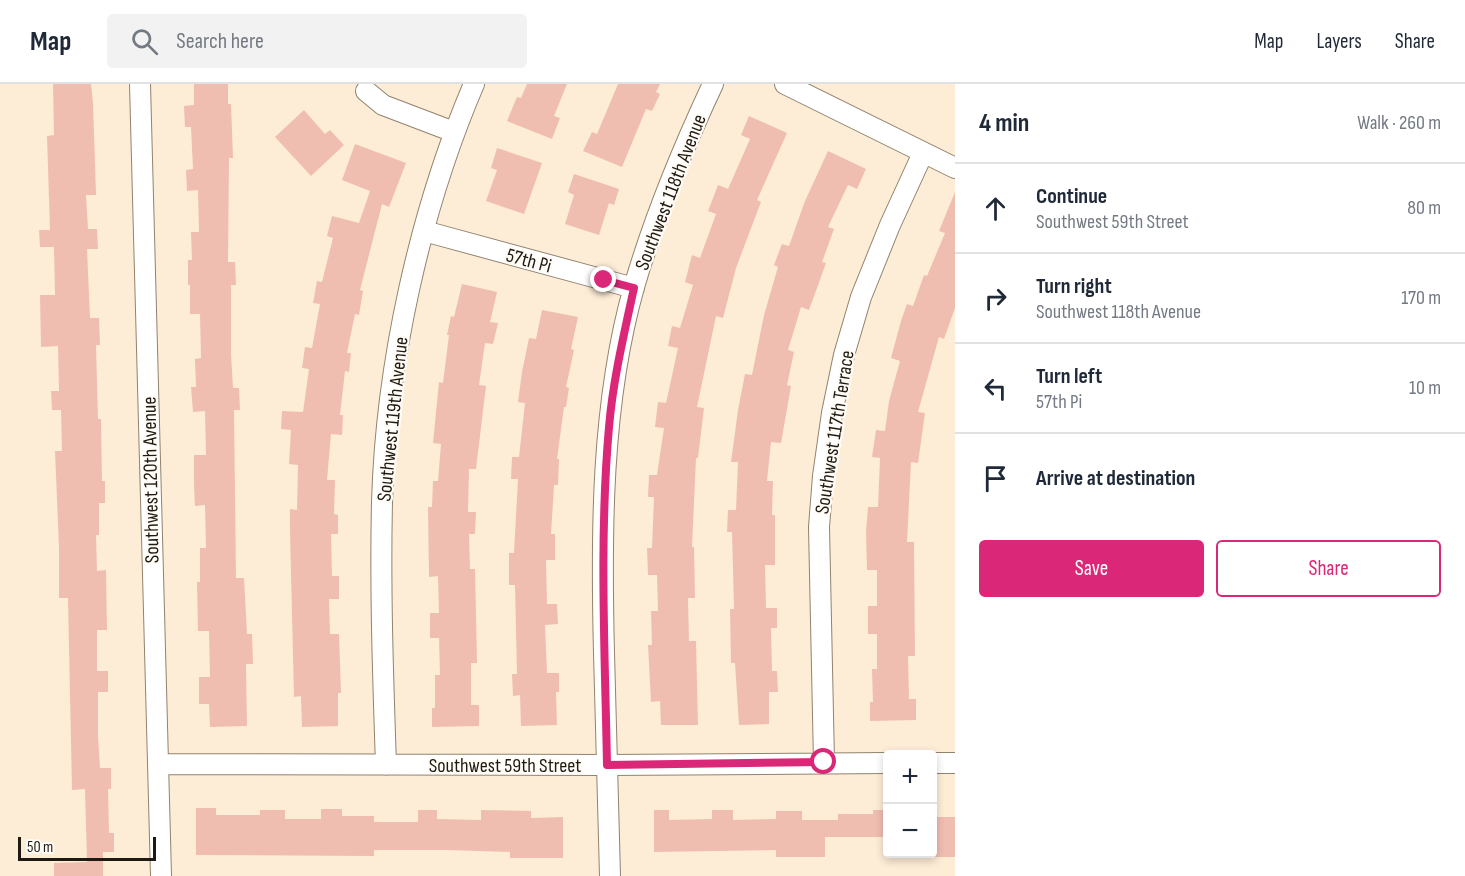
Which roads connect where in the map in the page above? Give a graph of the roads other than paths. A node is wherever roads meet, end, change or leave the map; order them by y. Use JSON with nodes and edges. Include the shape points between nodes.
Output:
{"nodes":[{"id":1,"x":140,"y":84,"type":"edge"},
{"id":2,"x":474,"y":84,"type":"edge"},
{"id":3,"x":713,"y":84,"type":"edge"},
{"id":4,"x":784,"y":84,"type":"edge"},
{"id":5,"x":366,"y":91,"type":"dead end"},
{"id":6,"x":454,"y":132,"type":"junction"},
{"id":7,"x":923,"y":153,"type":"junction"},
{"id":8,"x":955,"y":168,"type":"edge"},
{"id":9,"x":424,"y":231,"type":"junction"},
{"id":10,"x":634,"y":288,"type":"junction"},
{"id":11,"x":824,"y":762,"type":"junction"},
{"id":12,"x":883,"y":763,"type":"edge"},
{"id":13,"x":937,"y":763,"type":"edge"},
{"id":14,"x":955,"y":763,"type":"edge"},
{"id":15,"x":158,"y":764,"type":"junction"},
{"id":16,"x":386,"y":765,"type":"junction"},
{"id":17,"x":607,"y":765,"type":"junction"},
{"id":18,"x":161,"y":876,"type":"edge"},
{"id":19,"x":610,"y":876,"type":"edge"}],
"edges":[{"from":1,"to":15,"type":"street","name":"Southwest 120th Avenue"},
{"from":2,"to":6,"type":"street","name":"Southwest 119th Avenue"},
{"from":3,"to":10,"type":"street","name":"Southwest 118th Avenue","via":[[665,195]]},
{"from":4,"to":7,"type":"street"},
{"from":5,"to":6,"type":"street","via":[[383,105]]},
{"from":6,"to":9,"type":"street","name":"Southwest 119th Avenue"},
{"from":7,"to":8,"type":"street"},
{"from":7,"to":11,"type":"street","name":"Southwest 117th Terrace","via":[[861,297],[832,413],[819,527]]},
{"from":9,"to":10,"type":"street","name":"57th Pi"},
{"from":9,"to":16,"type":"street","name":"Southwest 119th Avenue","via":[[394,376],[382,501]]},
{"from":10,"to":17,"type":"street","name":"Southwest 118th Avenue","via":[[609,426],[603,529]]},
{"from":11,"to":12,"type":"street","name":"Southwest 59th Street"},
{"from":11,"to":17,"type":"street","name":"Southwest 59th Street"},
{"from":13,"to":14,"type":"street"},
{"from":15,"to":16,"type":"street","name":"Southwest 59th Street"},
{"from":15,"to":18,"type":"street","name":"Southwest 120th Avenue"},
{"from":16,"to":17,"type":"street","name":"Southwest 59th Street"},
{"from":17,"to":19,"type":"street","name":"Southwest 118th Avenue"}]}
